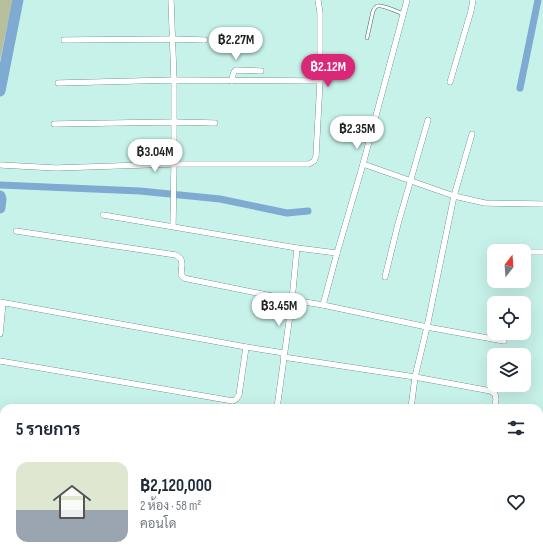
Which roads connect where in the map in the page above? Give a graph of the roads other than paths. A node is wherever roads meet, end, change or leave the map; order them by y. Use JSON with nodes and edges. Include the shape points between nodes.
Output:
{"nodes":[{"id":1,"x":171,"y":0,"type":"edge"},
{"id":2,"x":318,"y":0,"type":"edge"},
{"id":3,"x":407,"y":0,"type":"edge"},
{"id":4,"x":473,"y":0,"type":"edge"},
{"id":5,"x":403,"y":14,"type":"junction"},
{"id":6,"x":368,"y":38,"type":"dead end"},
{"id":7,"x":172,"y":39,"type":"junction"},
{"id":8,"x":64,"y":40,"type":"dead end"},
{"id":9,"x":205,"y":40,"type":"dead end"},
{"id":10,"x":261,"y":71,"type":"dead end"},
{"id":11,"x":174,"y":80,"type":"junction"},
{"id":12,"x":232,"y":80,"type":"junction"},
{"id":13,"x":320,"y":81,"type":"junction"},
{"id":14,"x":450,"y":82,"type":"dead end"},
{"id":15,"x":58,"y":83,"type":"dead end"},
{"id":16,"x":428,"y":120,"type":"dead end"},
{"id":17,"x":174,"y":122,"type":"junction"},
{"id":18,"x":214,"y":123,"type":"dead end"},
{"id":19,"x":54,"y":124,"type":"dead end"},
{"id":20,"x":472,"y":134,"type":"dead end"},
{"id":21,"x":174,"y":164,"type":"junction"},
{"id":22,"x":363,"y":164,"type":"junction"},
{"id":23,"x":1,"y":165,"type":"edge"},
{"id":24,"x":410,"y":180,"type":"junction"},
{"id":25,"x":454,"y":196,"type":"junction"},
{"id":26,"x":543,"y":204,"type":"edge"},
{"id":27,"x":103,"y":215,"type":"dead end"},
{"id":28,"x":173,"y":226,"type":"junction"},
{"id":29,"x":16,"y":231,"type":"dead end"},
{"id":30,"x":297,"y":248,"type":"junction"},
{"id":31,"x":531,"y":252,"type":"edge"},
{"id":32,"x":543,"y":252,"type":"edge"},
{"id":33,"x":337,"y":253,"type":"junction"},
{"id":34,"x":385,"y":277,"type":"dead end"},
{"id":35,"x":292,"y":300,"type":"junction"},
{"id":36,"x":2,"y":302,"type":"edge"},
{"id":37,"x":323,"y":305,"type":"junction"},
{"id":38,"x":427,"y":327,"type":"junction"},
{"id":39,"x":0,"y":334,"type":"edge"},
{"id":40,"x":504,"y":341,"type":"dead end"},
{"id":41,"x":246,"y":347,"type":"junction"},
{"id":42,"x":284,"y":355,"type":"junction"},
{"id":43,"x":0,"y":361,"type":"edge"},
{"id":44,"x":415,"y":377,"type":"junction"},
{"id":45,"x":278,"y":404,"type":"edge"},
{"id":46,"x":411,"y":404,"type":"edge"},
{"id":47,"x":495,"y":404,"type":"edge"}],
"edges":[{"from":1,"to":7,"type":"street"},
{"from":2,"to":13,"type":"street"},
{"from":3,"to":5,"type":"street"},
{"from":4,"to":14,"type":"street"},
{"from":5,"to":6,"type":"lane","via":[[382,5],[377,6],[373,11]]},
{"from":5,"to":22,"type":"street"},
{"from":7,"to":8,"type":"street"},
{"from":7,"to":9,"type":"street"},
{"from":7,"to":11,"type":"street"},
{"from":10,"to":12,"type":"street","via":[[236,70]]},
{"from":11,"to":12,"type":"street"},
{"from":11,"to":15,"type":"street"},
{"from":11,"to":17,"type":"street"},
{"from":12,"to":13,"type":"street"},
{"from":13,"to":21,"type":"street","via":[[316,156],[309,164]]},
{"from":16,"to":24,"type":"street"},
{"from":17,"to":18,"type":"street"},
{"from":17,"to":19,"type":"street"},
{"from":17,"to":21,"type":"street"},
{"from":20,"to":25,"type":"street"},
{"from":21,"to":23,"type":"street","via":[[56,168]]},
{"from":21,"to":28,"type":"street"},
{"from":22,"to":24,"type":"street"},
{"from":22,"to":33,"type":"street"},
{"from":24,"to":25,"type":"street"},
{"from":24,"to":34,"type":"street"},
{"from":25,"to":26,"type":"street","via":[[486,203]]},
{"from":25,"to":38,"type":"street"},
{"from":27,"to":28,"type":"street"},
{"from":28,"to":30,"type":"street"},
{"from":29,"to":35,"type":"street","via":[[176,255],[181,259],[184,278]]},
{"from":30,"to":33,"type":"street"},
{"from":30,"to":35,"type":"street"},
{"from":31,"to":32,"type":"street"},
{"from":33,"to":37,"type":"street"},
{"from":35,"to":37,"type":"street"},
{"from":35,"to":42,"type":"street"},
{"from":36,"to":39,"type":"street"},
{"from":36,"to":41,"type":"street"},
{"from":37,"to":38,"type":"street"},
{"from":38,"to":40,"type":"street"},
{"from":38,"to":44,"type":"street"},
{"from":41,"to":42,"type":"street"},
{"from":41,"to":43,"type":"street","via":[[239,395],[233,401]]},
{"from":42,"to":44,"type":"street"},
{"from":42,"to":45,"type":"street"},
{"from":44,"to":46,"type":"street"},
{"from":44,"to":47,"type":"street","via":[[491,391],[495,394]]}]}
